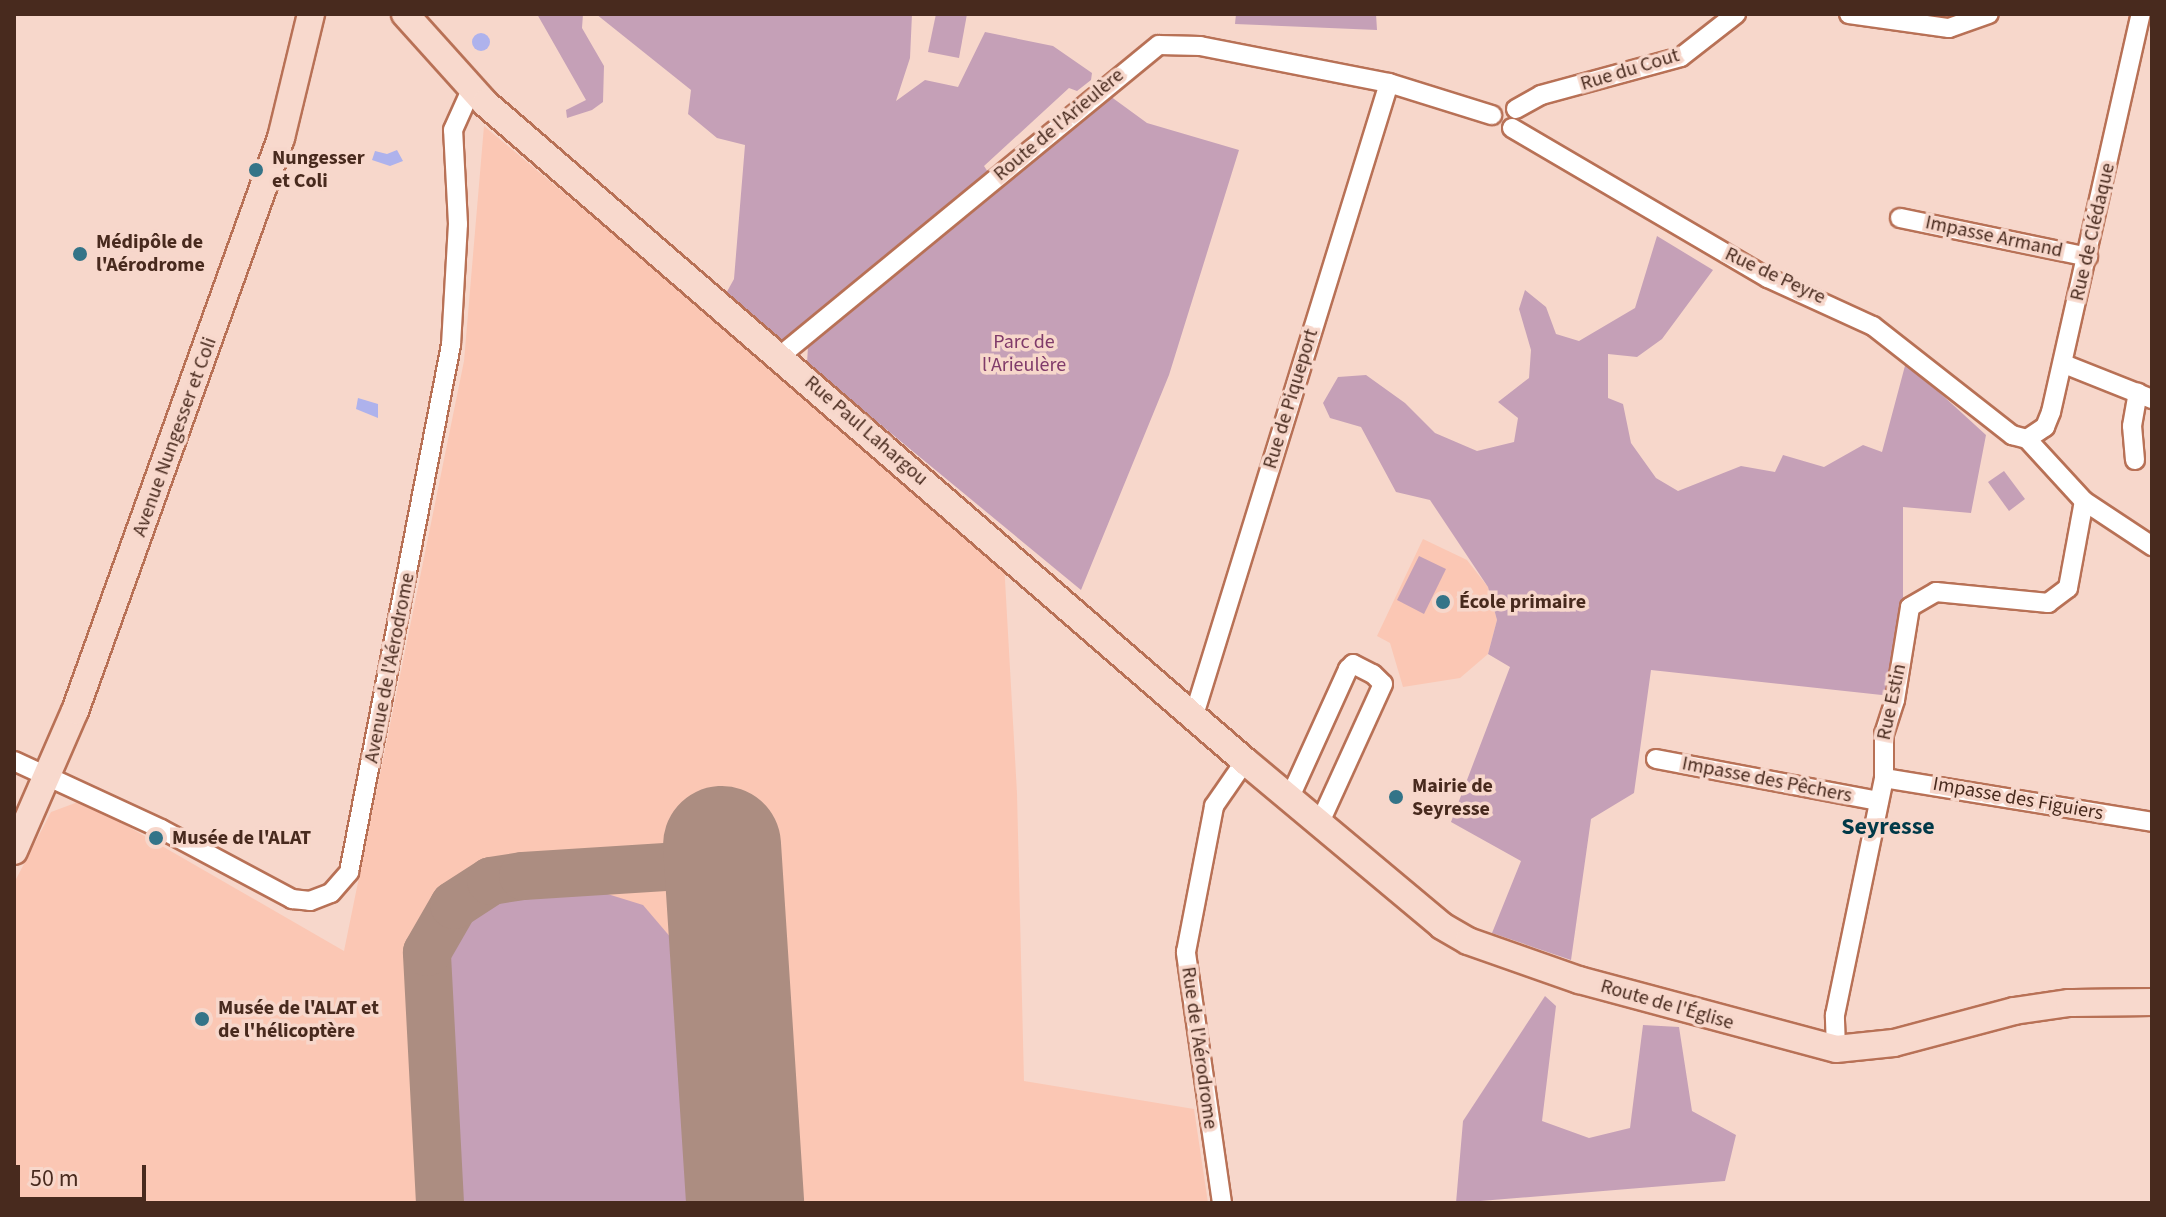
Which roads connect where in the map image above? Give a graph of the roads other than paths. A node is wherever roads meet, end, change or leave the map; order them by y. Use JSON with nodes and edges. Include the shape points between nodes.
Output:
{"nodes":[{"id":1,"x":311,"y":14,"type":"edge"},
{"id":2,"x":405,"y":14,"type":"edge"},
{"id":3,"x":1736,"y":14,"type":"edge"},
{"id":4,"x":1849,"y":14,"type":"edge"},
{"id":5,"x":1989,"y":14,"type":"edge"},
{"id":6,"x":2141,"y":14,"type":"edge"},
{"id":7,"x":1389,"y":83,"type":"junction"},
{"id":8,"x":478,"y":96,"type":"junction"},
{"id":9,"x":1516,"y":109,"type":"junction"},
{"id":10,"x":1492,"y":115,"type":"junction"},
{"id":11,"x":1512,"y":128,"type":"junction"},
{"id":12,"x":1900,"y":218,"type":"dead end"},
{"id":13,"x":2088,"y":257,"type":"junction"},
{"id":14,"x":780,"y":356,"type":"junction"},
{"id":15,"x":2064,"y":364,"type":"junction"},
{"id":16,"x":2145,"y":396,"type":"edge"},
{"id":17,"x":2027,"y":439,"type":"junction"},
{"id":18,"x":2135,"y":460,"type":"dead end"},
{"id":19,"x":2084,"y":501,"type":"junction"},
{"id":20,"x":2152,"y":546,"type":"edge"},
{"id":21,"x":1194,"y":715,"type":"junction"},
{"id":22,"x":1656,"y":759,"type":"dead end"},
{"id":23,"x":14,"y":761,"type":"edge"},
{"id":24,"x":1245,"y":761,"type":"junction"},
{"id":25,"x":50,"y":774,"type":"junction"},
{"id":26,"x":1884,"y":778,"type":"junction"},
{"id":27,"x":1290,"y":797,"type":"junction"},
{"id":28,"x":1879,"y":801,"type":"junction"},
{"id":29,"x":1320,"y":822,"type":"junction"},
{"id":30,"x":2152,"y":822,"type":"edge"},
{"id":31,"x":14,"y":851,"type":"edge"},
{"id":32,"x":2152,"y":1002,"type":"edge"},
{"id":33,"x":1836,"y":1049,"type":"junction"},
{"id":34,"x":1222,"y":1203,"type":"edge"}],
"edges":[{"from":1,"to":25,"type":"street","name":"Avenue Nungesser et Coli","via":[[281,138]]},
{"from":2,"to":8,"type":"street","name":"Rue Paul Lahargou"},
{"from":3,"to":9,"type":"street","name":"Rue du Cout","via":[[1681,57],[1541,95]]},
{"from":4,"to":5,"type":"street","via":[[1949,28]]},
{"from":6,"to":13,"type":"street","name":"Rue de Clédaque"},
{"from":7,"to":10,"type":"street","name":"Rue de Peyre"},
{"from":7,"to":14,"type":"street","name":"Route de l'Arieulère","via":[[1200,46],[1159,45]]},
{"from":7,"to":21,"type":"street","name":"Rue de Piqueport"},
{"from":8,"to":14,"type":"street","name":"Rue Paul Lahargou"},
{"from":8,"to":25,"type":"street","name":"Avenue de l'Aérodrome","via":[[453,130],[458,224],[451,345],[349,872],[331,893],[310,901],[292,899]]},
{"from":9,"to":10,"type":"street","via":[[1502,104]]},
{"from":9,"to":11,"type":"street"},
{"from":10,"to":11,"type":"street","name":"Rue de Peyre","via":[[1496,126]]},
{"from":11,"to":17,"type":"street","name":"Rue de Peyre","via":[[1768,278],[1873,326],[1999,425]]},
{"from":12,"to":13,"type":"street","name":"Impasse Armand"},
{"from":13,"to":15,"type":"street","name":"Rue de Clédaque"},
{"from":14,"to":21,"type":"street","name":"Rue Paul Lahargou"},
{"from":15,"to":16,"type":"street"},
{"from":15,"to":17,"type":"street","name":"Rue de Clédaque","via":[[2045,427]]},
{"from":16,"to":18,"type":"street","via":[[2132,426]]},
{"from":17,"to":19,"type":"street","name":"Rue de Peyre"},
{"from":19,"to":20,"type":"street","name":"Rue de Peyre"},
{"from":19,"to":26,"type":"street","name":"Rue Estin","via":[[2068,588],[2048,603],[1936,592],[1910,607],[1884,734]]},
{"from":21,"to":24,"type":"street","name":"Rue Paul Lahargou"},
{"from":22,"to":28,"type":"street","name":"Impasse des Pêchers"},
{"from":23,"to":25,"type":"street","name":"Avenue de l'Aérodrome"},
{"from":24,"to":27,"type":"street","name":"Route de l'Église"},
{"from":24,"to":34,"type":"street","name":"Rue de l'Aérodrome","via":[[1214,806],[1186,952]]},
{"from":25,"to":31,"type":"street","name":"Avenue Nungesser et Coli"},
{"from":26,"to":28,"type":"street","name":"Rue Estin"},
{"from":26,"to":30,"type":"street","name":"Impasse des Figuiers"},
{"from":27,"to":29,"type":"street","name":"Route de l'Église"},
{"from":27,"to":29,"type":"street","via":[[1348,669],[1353,664],[1373,674],[1383,684]]},
{"from":28,"to":33,"type":"street","name":"Rue Estin","via":[[1835,1015]]},
{"from":29,"to":33,"type":"street","name":"Route de l'Église","via":[[1442,926],[1468,941],[1579,980]]},
{"from":32,"to":33,"type":"street","name":"Route de l'Église","via":[[2069,1003],[2014,1011],[1894,1043]]}]}
